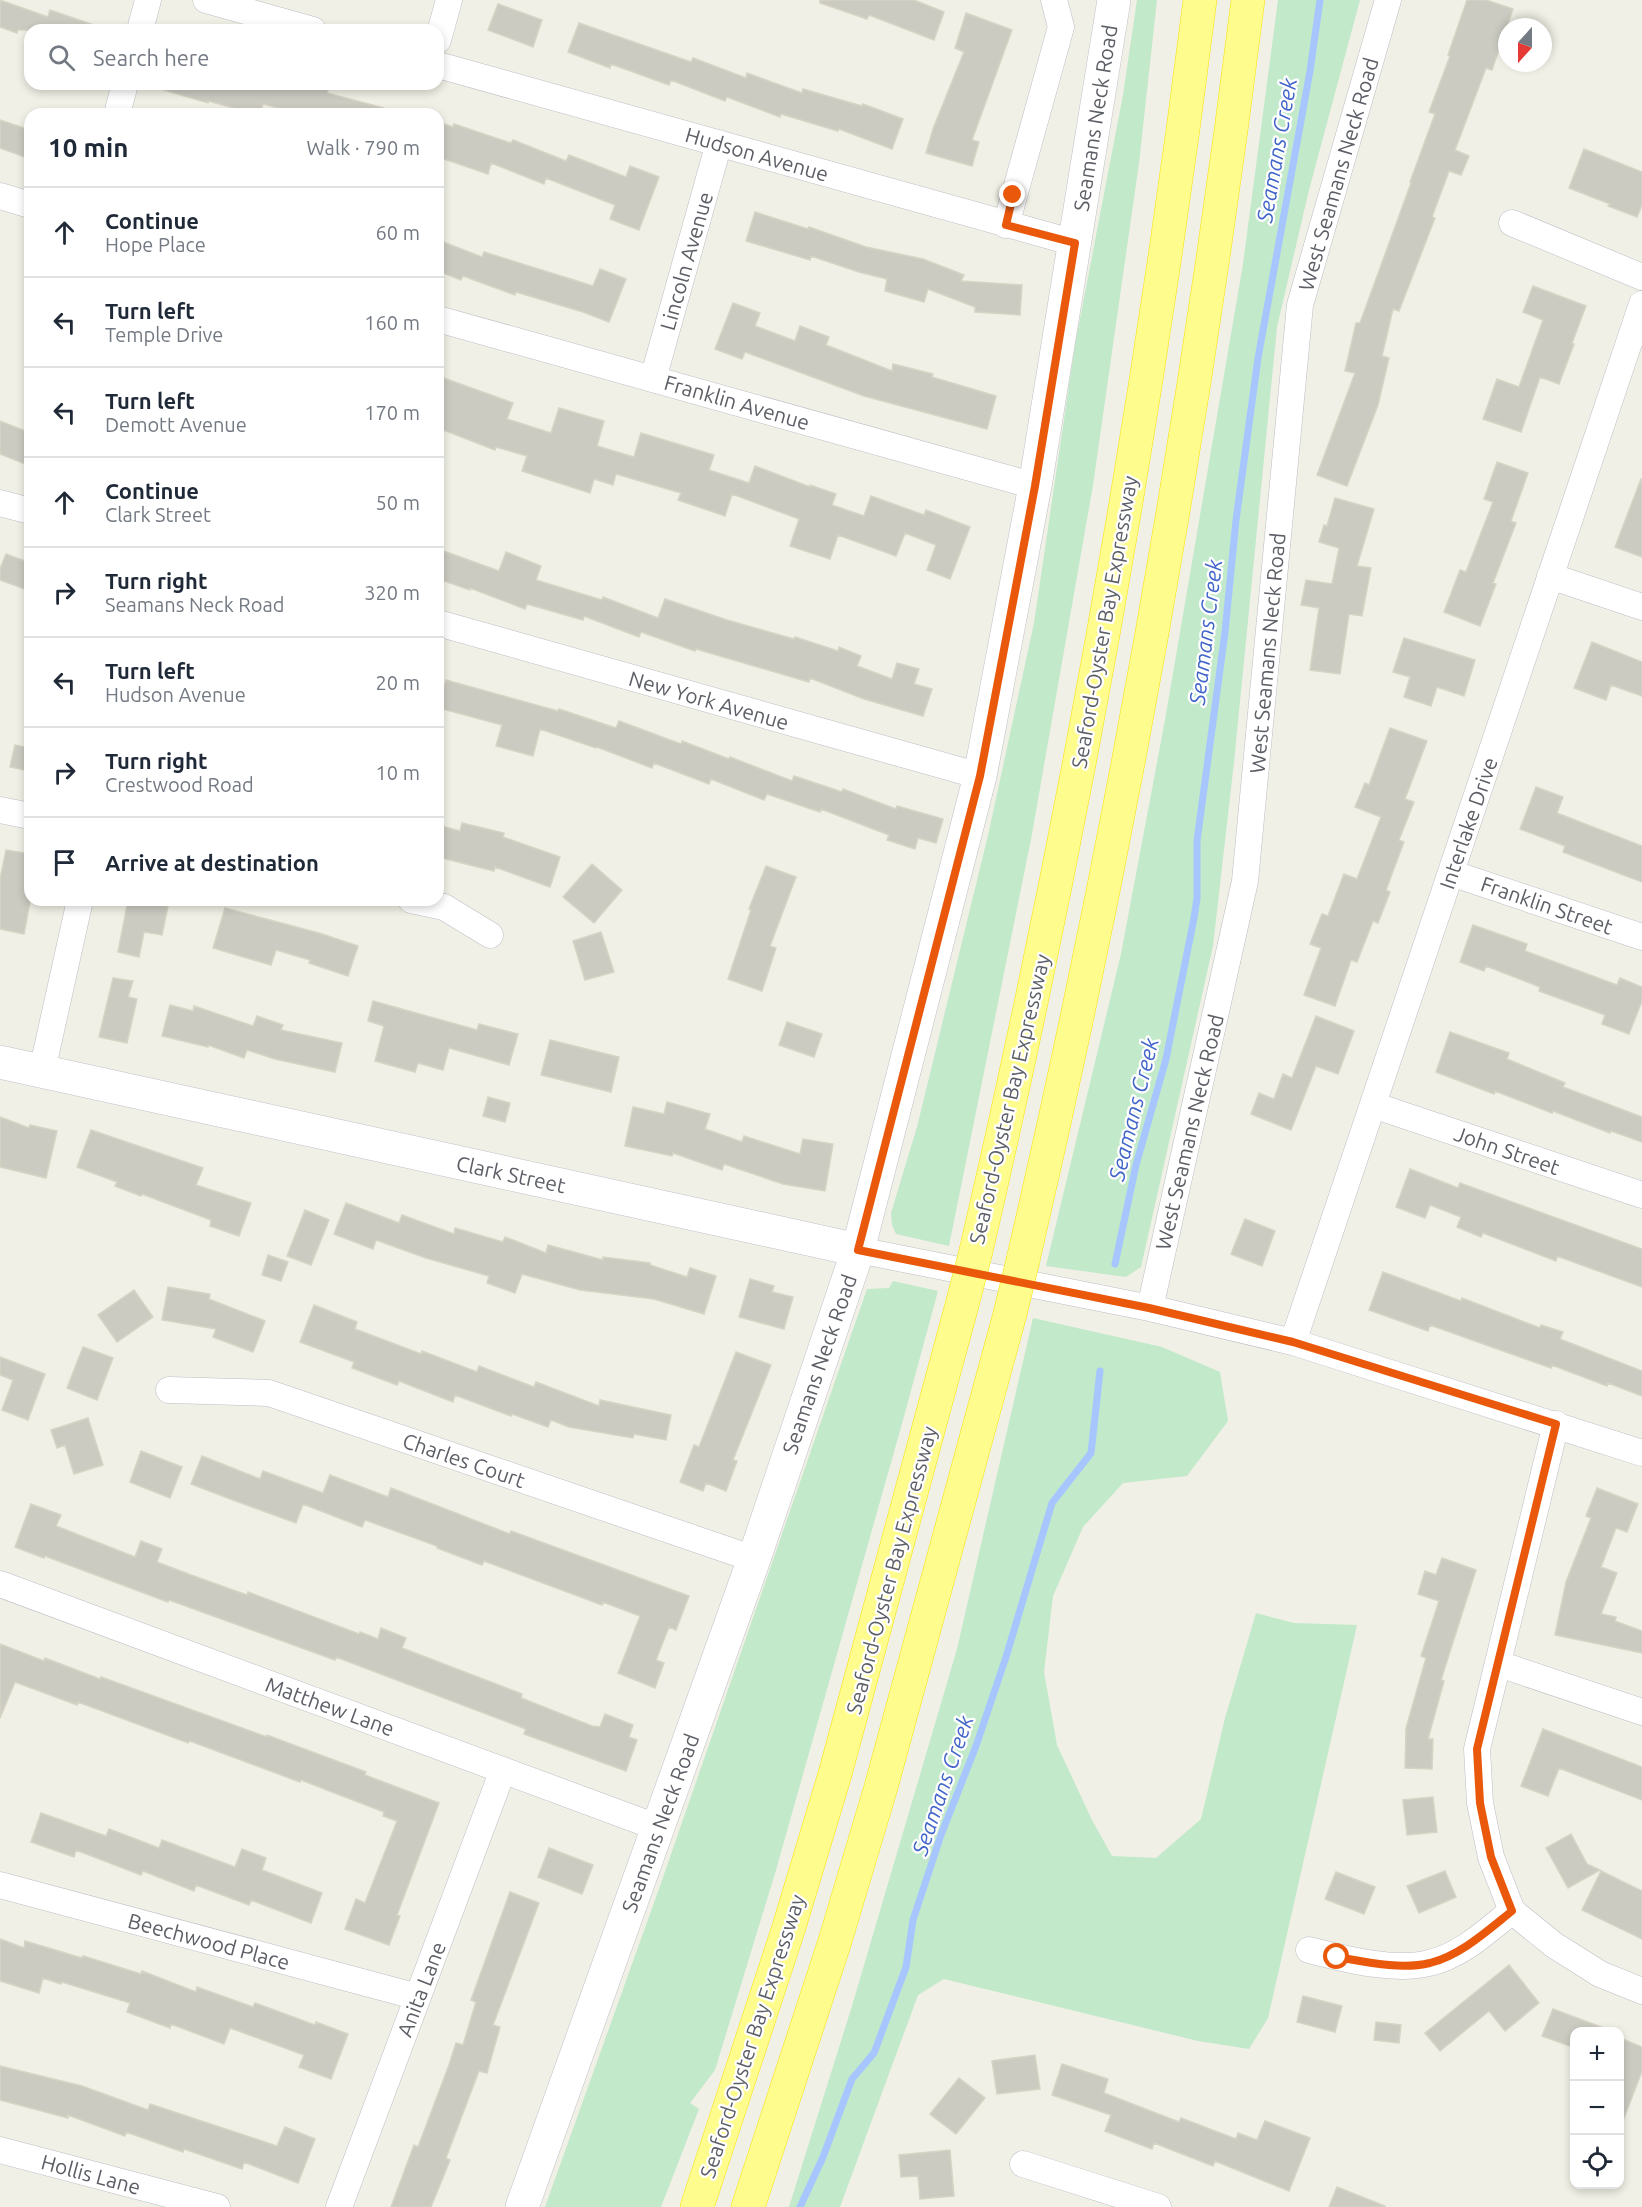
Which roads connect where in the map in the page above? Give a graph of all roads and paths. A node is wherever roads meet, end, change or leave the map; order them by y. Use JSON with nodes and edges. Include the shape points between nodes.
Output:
{"nodes":[{"id":1,"x":148,"y":0,"type":"edge"},
{"id":2,"x":206,"y":0,"type":"edge"},
{"id":3,"x":449,"y":0,"type":"edge"},
{"id":4,"x":1054,"y":0,"type":"edge"},
{"id":5,"x":1114,"y":0,"type":"edge"},
{"id":6,"x":1200,"y":0,"type":"edge"},
{"id":7,"x":1248,"y":0,"type":"edge"},
{"id":8,"x":1388,"y":0,"type":"edge"},
{"id":9,"x":142,"y":24,"type":"edge"},
{"id":10,"x":292,"y":24,"type":"edge"},
{"id":11,"x":442,"y":24,"type":"edge"},
{"id":12,"x":444,"y":67,"type":"edge"},
{"id":13,"x":123,"y":90,"type":"edge"},
{"id":14,"x":119,"y":108,"type":"edge"},
{"id":15,"x":719,"y":143,"type":"junction"},
{"id":16,"x":0,"y":196,"type":"edge"},
{"id":17,"x":24,"y":203,"type":"edge"},
{"id":18,"x":1512,"y":223,"type":"dead end"},
{"id":19,"x":1006,"y":225,"type":"junction"},
{"id":20,"x":1075,"y":243,"type":"junction"},
{"id":21,"x":1642,"y":277,"type":"edge"},
{"id":22,"x":1642,"y":304,"type":"edge"},
{"id":23,"x":444,"y":321,"type":"edge"},
{"id":24,"x":653,"y":379,"type":"junction"},
{"id":25,"x":1035,"y":486,"type":"junction"},
{"id":26,"x":0,"y":503,"type":"edge"},
{"id":27,"x":24,"y":509,"type":"edge"},
{"id":28,"x":1550,"y":576,"type":"junction"},
{"id":29,"x":1642,"y":607,"type":"edge"},
{"id":30,"x":444,"y":625,"type":"edge"},
{"id":31,"x":980,"y":776,"type":"junction"},
{"id":32,"x":0,"y":810,"type":"edge"},
{"id":33,"x":24,"y":815,"type":"edge"},
{"id":34,"x":1451,"y":873,"type":"junction"},
{"id":35,"x":79,"y":906,"type":"edge"},
{"id":36,"x":439,"y":906,"type":"edge"},
{"id":37,"x":490,"y":935,"type":"dead end"},
{"id":38,"x":1642,"y":937,"type":"edge"},
{"id":39,"x":0,"y":1062,"type":"edge"},
{"id":40,"x":42,"y":1071,"type":"junction"},
{"id":41,"x":1373,"y":1105,"type":"junction"},
{"id":42,"x":1642,"y":1195,"type":"edge"},
{"id":43,"x":858,"y":1250,"type":"junction"},
{"id":44,"x":1023,"y":1271,"type":"junction"},
{"id":45,"x":1149,"y":1308,"type":"junction"},
{"id":46,"x":1293,"y":1342,"type":"junction"},
{"id":47,"x":169,"y":1390,"type":"dead end"},
{"id":48,"x":1556,"y":1424,"type":"junction"},
{"id":49,"x":1642,"y":1453,"type":"edge"},
{"id":50,"x":754,"y":1559,"type":"junction"},
{"id":51,"x":0,"y":1584,"type":"edge"},
{"id":52,"x":1499,"y":1664,"type":"junction"},
{"id":53,"x":1642,"y":1712,"type":"edge"},
{"id":54,"x":503,"y":1770,"type":"junction"},
{"id":55,"x":659,"y":1828,"type":"junction"},
{"id":56,"x":0,"y":1885,"type":"edge"},
{"id":57,"x":1512,"y":1911,"type":"junction"},
{"id":58,"x":1309,"y":1950,"type":"dead end"},
{"id":59,"x":1642,"y":1991,"type":"edge"},
{"id":60,"x":418,"y":1997,"type":"junction"},
{"id":61,"x":0,"y":2150,"type":"edge"},
{"id":62,"x":1023,"y":2164,"type":"dead end"},
{"id":63,"x":217,"y":2207,"type":"edge"},
{"id":64,"x":339,"y":2207,"type":"edge"},
{"id":65,"x":522,"y":2207,"type":"edge"},
{"id":66,"x":697,"y":2207,"type":"edge"},
{"id":67,"x":748,"y":2207,"type":"edge"},
{"id":68,"x":1158,"y":2207,"type":"edge"}],
"edges":[{"from":1,"to":9,"type":"street"},
{"from":2,"to":10,"type":"street"},
{"from":3,"to":11,"type":"street"},
{"from":4,"to":19,"type":"street","via":[[1061,27]]},
{"from":5,"to":20,"type":"street","name":"Seamans Neck Road"},
{"from":6,"to":66,"type":"highway","name":"Seaford-Oyster Bay Expressway","bridge":true,"via":[[1151,348],[1086,733],[1016,1079],[976,1251],[881,1611],[789,1927]]},
{"from":7,"to":44,"type":"highway","via":[[1199,356],[1135,731]]},
{"from":8,"to":45,"type":"street","name":"West Seamans Neck Road","via":[[1300,306],[1245,881]]},
{"from":12,"to":15,"type":"street","name":"Hudson Avenue"},
{"from":13,"to":14,"type":"street"},
{"from":15,"to":19,"type":"street","name":"Hudson Avenue"},
{"from":15,"to":24,"type":"street","name":"Lincoln Avenue"},
{"from":16,"to":17,"type":"street"},
{"from":18,"to":21,"type":"street"},
{"from":19,"to":20,"type":"street","name":"Hudson Avenue"},
{"from":20,"to":25,"type":"street","name":"Seamans Neck Road"},
{"from":22,"to":28,"type":"street","name":"Interlake Drive"},
{"from":23,"to":24,"type":"street","name":"Franklin Avenue"},
{"from":24,"to":25,"type":"street","name":"Franklin Avenue"},
{"from":25,"to":31,"type":"street","name":"Seamans Neck Road"},
{"from":26,"to":27,"type":"street"},
{"from":28,"to":29,"type":"street"},
{"from":28,"to":34,"type":"street","name":"Interlake Drive"},
{"from":30,"to":31,"type":"street","name":"New York Avenue"},
{"from":31,"to":43,"type":"street","name":"Seamans Neck Road"},
{"from":32,"to":33,"type":"street"},
{"from":34,"to":38,"type":"street","name":"Franklin Street"},
{"from":34,"to":41,"type":"street","name":"Interlake Drive"},
{"from":35,"to":40,"type":"street"},
{"from":36,"to":37,"type":"street"},
{"from":39,"to":40,"type":"street","name":"Clark Street"},
{"from":40,"to":43,"type":"street","name":"Clark Street"},
{"from":41,"to":42,"type":"street","name":"John Street"},
{"from":41,"to":46,"type":"street","name":"Interlake Drive"},
{"from":43,"to":44,"type":"street","name":"Clark Street"},
{"from":43,"to":50,"type":"street","name":"Seamans Neck Road"},
{"from":44,"to":45,"type":"street","name":"Clark Street"},
{"from":44,"to":67,"type":"highway","bridge":true,"via":[[881,1787]]},
{"from":45,"to":46,"type":"street","name":"Clark Street"},
{"from":46,"to":48,"type":"street","name":"Clark Street"},
{"from":47,"to":50,"type":"street","name":"Charles Court","via":[[269,1393]]},
{"from":48,"to":49,"type":"street","name":"Clark Street"},
{"from":48,"to":52,"type":"street"},
{"from":50,"to":55,"type":"street","name":"Seamans Neck Road"},
{"from":51,"to":54,"type":"street","name":"Matthew Lane"},
{"from":52,"to":53,"type":"street"},
{"from":52,"to":57,"type":"street","via":[[1477,1749],[1479,1792],[1491,1857]]},
{"from":54,"to":55,"type":"street","name":"Matthew Lane"},
{"from":54,"to":60,"type":"street","name":"Anita Lane"},
{"from":55,"to":65,"type":"street","name":"Seamans Neck Road"},
{"from":56,"to":60,"type":"street","name":"Beechwood Place"},
{"from":57,"to":58,"type":"street","via":[[1475,1941],[1429,1963],[1373,1963]]},
{"from":57,"to":59,"type":"street","via":[[1554,1945],[1600,1974]]},
{"from":60,"to":64,"type":"street","name":"Anita Lane"},
{"from":61,"to":63,"type":"street","name":"Hollis Lane"},
{"from":62,"to":68,"type":"street"}]}
